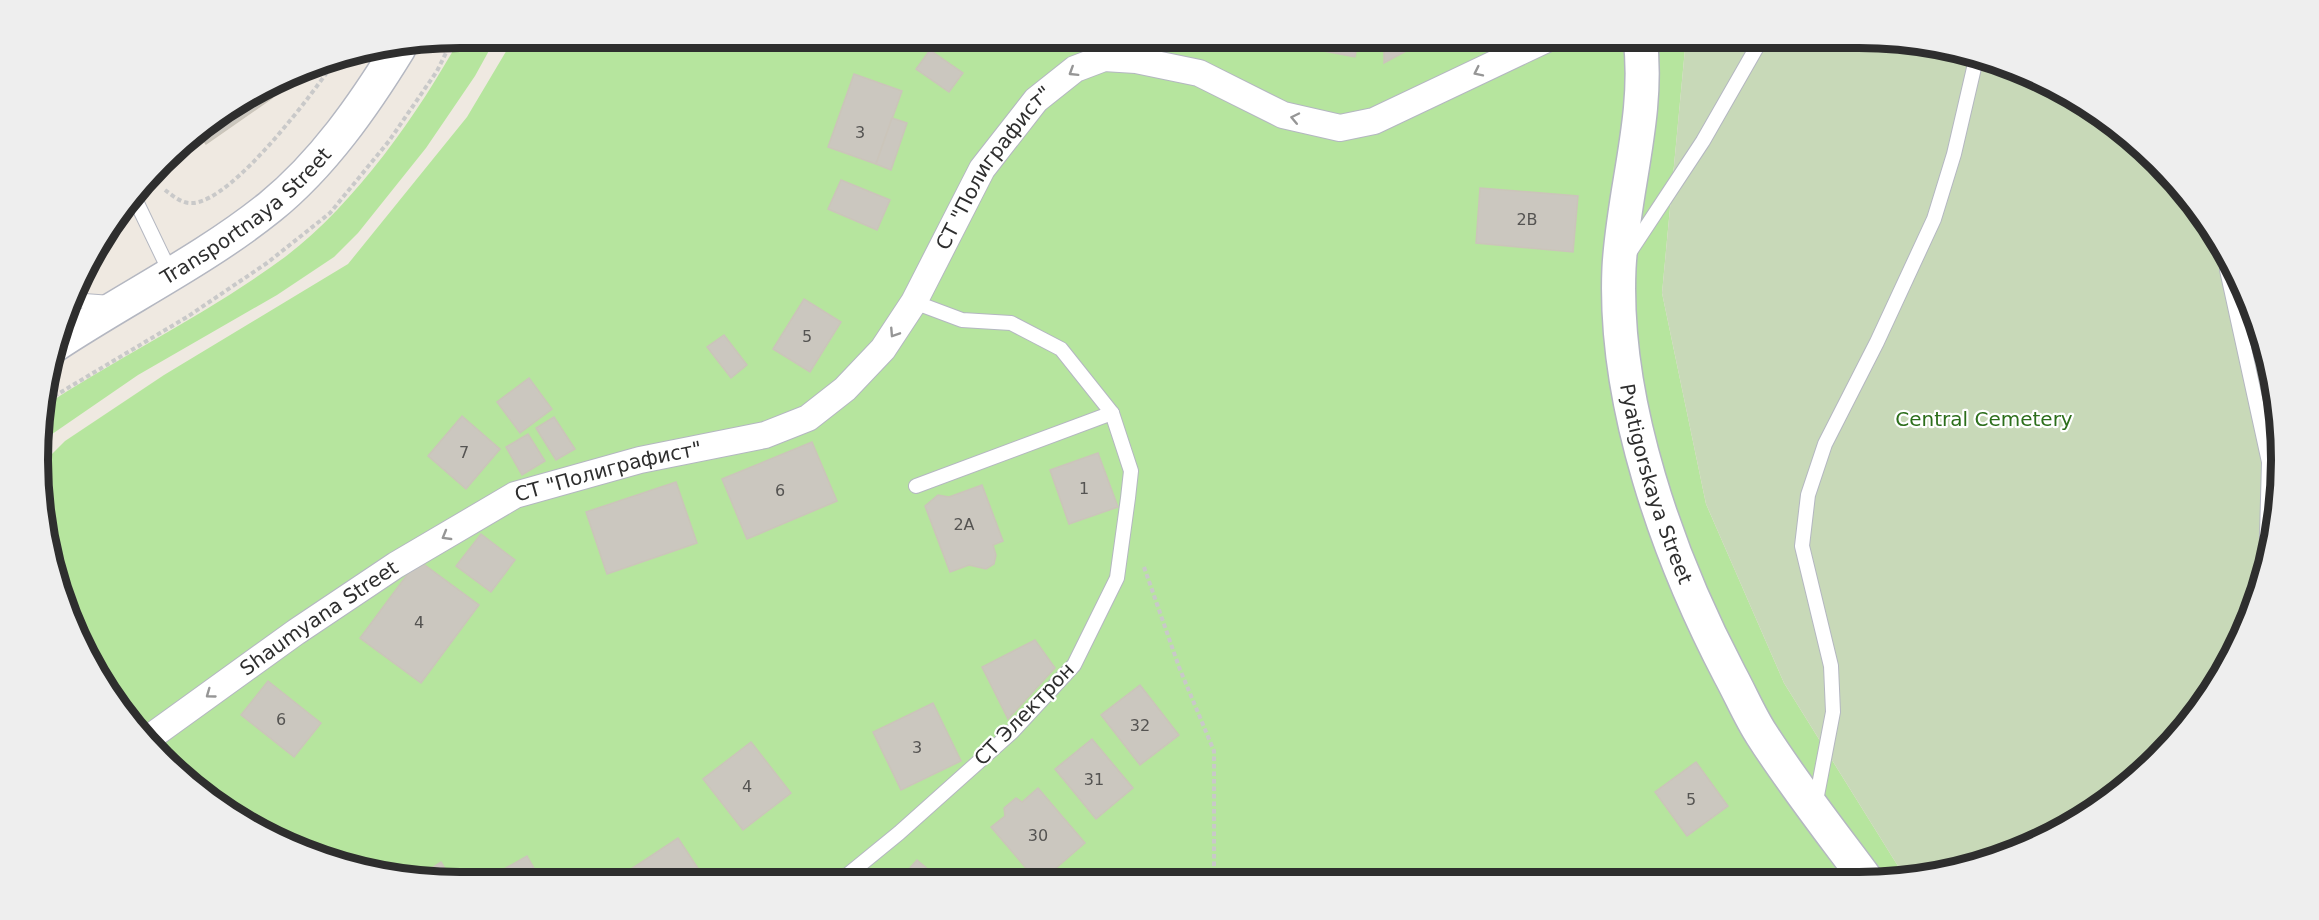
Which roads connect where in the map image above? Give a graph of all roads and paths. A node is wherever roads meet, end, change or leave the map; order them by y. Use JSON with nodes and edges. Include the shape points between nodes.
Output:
{"nodes":[{"id":1,"x":1528,"y":48,"type":"edge"},
{"id":2,"x":1640,"y":48,"type":"edge"},
{"id":3,"x":1756,"y":48,"type":"edge"},
{"id":4,"x":395,"y":54,"type":"edge"},
{"id":5,"x":1975,"y":65,"type":"edge"},
{"id":6,"x":330,"y":70,"type":"edge"},
{"id":7,"x":165,"y":190,"type":"dead end"},
{"id":8,"x":137,"y":204,"type":"edge"},
{"id":9,"x":1619,"y":267,"type":"junction"},
{"id":10,"x":171,"y":274,"type":"junction"},
{"id":11,"x":2230,"y":281,"type":"edge"},
{"id":12,"x":80,"y":301,"type":"edge"},
{"id":13,"x":914,"y":302,"type":"junction"},
{"id":14,"x":119,"y":303,"type":"junction"},
{"id":15,"x":67,"y":337,"type":"edge"},
{"id":16,"x":1112,"y":413,"type":"junction"},
{"id":17,"x":2271,"y":458,"type":"edge"},
{"id":18,"x":2269,"y":462,"type":"junction"},
{"id":19,"x":916,"y":486,"type":"dead end"},
{"id":20,"x":496,"y":506,"type":"joint"},
{"id":21,"x":2268,"y":507,"type":"edge"},
{"id":22,"x":1144,"y":566,"type":"dead end"},
{"id":23,"x":153,"y":735,"type":"edge"},
{"id":24,"x":1815,"y":811,"type":"junction"},
{"id":25,"x":851,"y":872,"type":"edge"},
{"id":26,"x":1214,"y":872,"type":"edge"},
{"id":27,"x":1861,"y":872,"type":"edge"}],
"edges":[{"from":1,"to":13,"type":"street","name":"СТ \"Полиграфист\"","one_way":true,"via":[[1374,121],[1340,128],[1283,116],[1199,73],[1137,60],[1104,58],[1075,69],[1036,100],[982,169]]},
{"from":2,"to":9,"type":"street","name":"Pyatigorskaya Street","via":[[1640,106]]},
{"from":3,"to":9,"type":"lane","via":[[1703,141]]},
{"from":4,"to":10,"type":"street","name":"Transportnaya Street","via":[[316,163],[272,206]]},
{"from":5,"to":24,"type":"lane","via":[[1934,219],[1825,444],[1808,495],[1802,546],[1831,666],[1833,712]]},
{"from":6,"to":7,"type":"path","via":[[270,146],[220,191],[191,204]]},
{"from":8,"to":10,"type":"lane"},
{"from":9,"to":24,"type":"street","name":"Pyatigorskaya Street","via":[[1620,347],[1639,437],[1671,548],[1712,642],[1761,734]]},
{"from":10,"to":14,"type":"street","name":"Transportnaya Street"},
{"from":11,"to":18,"type":"lane"},
{"from":12,"to":14,"type":"lane"},
{"from":13,"to":16,"type":"lane","name":"СТ Электрон","via":[[962,320],[1011,323],[1061,349]]},
{"from":13,"to":20,"type":"street","name":"СТ \"Полиграфист\"","one_way":true,"via":[[884,349],[845,389],[807,418],[765,435],[629,463],[515,495]]},
{"from":14,"to":15,"type":"street","name":"Transportnaya Street"},
{"from":16,"to":19,"type":"lane"},
{"from":16,"to":25,"type":"lane","name":"СТ Электрон","via":[[1131,471],[1117,578],[1074,665],[1012,732]]},
{"from":17,"to":18,"type":"lane"},
{"from":18,"to":21,"type":"lane"},
{"from":20,"to":23,"type":"street","name":"Shaumyana Street","one_way":true,"via":[[387,571]]},
{"from":22,"to":26,"type":"path","via":[[1179,667],[1215,752]]},
{"from":24,"to":27,"type":"street","name":"Pyatigorskaya Street"}]}
